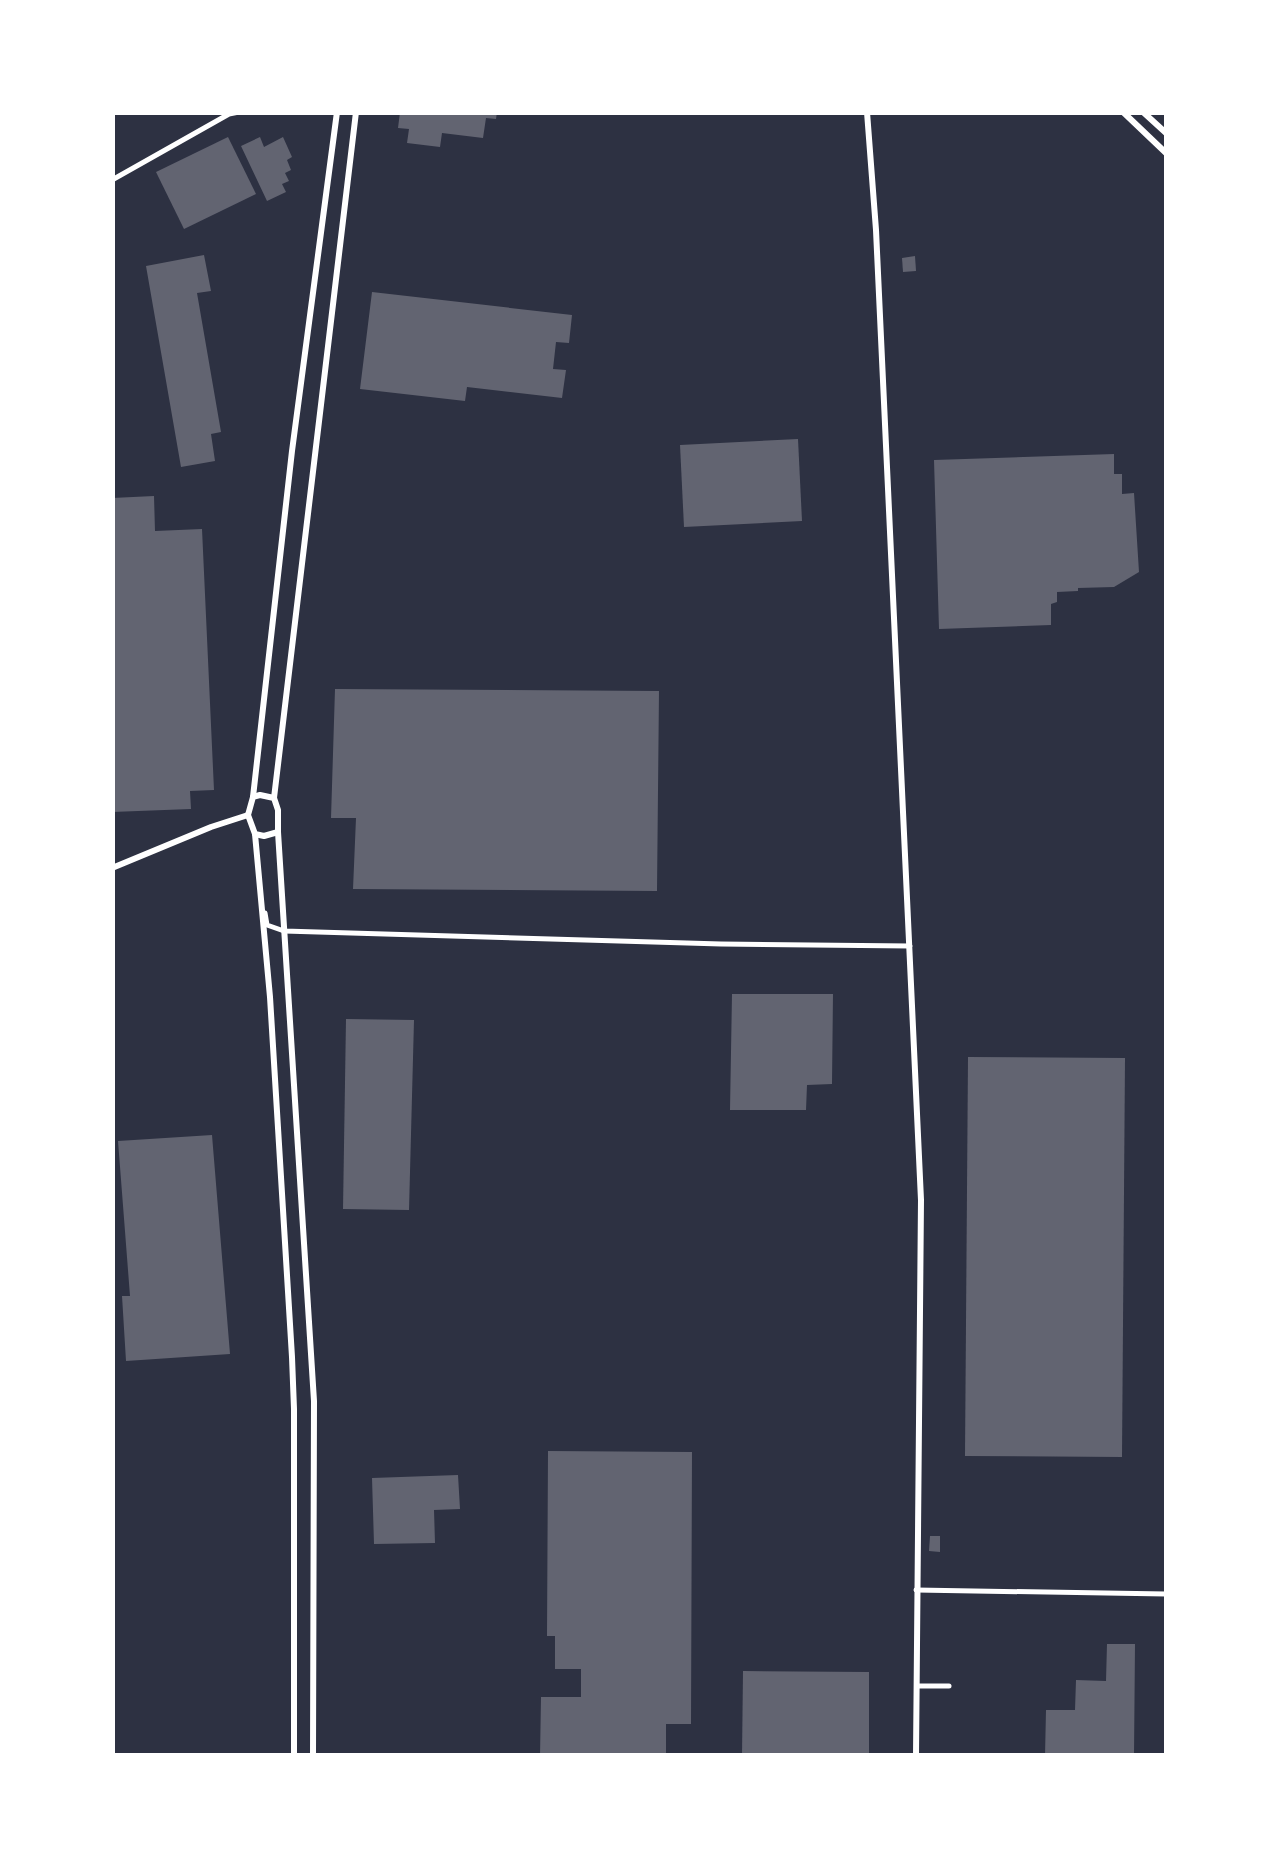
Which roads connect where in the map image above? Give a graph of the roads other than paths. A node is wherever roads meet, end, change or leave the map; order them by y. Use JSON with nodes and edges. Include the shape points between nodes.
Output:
{"nodes":[{"id":1,"x":239,"y":112,"type":"edge"},
{"id":2,"x":337,"y":112,"type":"edge"},
{"id":3,"x":356,"y":112,"type":"edge"},
{"id":4,"x":867,"y":112,"type":"edge"},
{"id":5,"x":1123,"y":112,"type":"edge"},
{"id":6,"x":1143,"y":112,"type":"edge"},
{"id":7,"x":1166,"y":133,"type":"edge"},
{"id":8,"x":1166,"y":153,"type":"edge"},
{"id":9,"x":112,"y":180,"type":"edge"},
{"id":10,"x":253,"y":797,"type":"junction"},
{"id":11,"x":274,"y":798,"type":"junction"},
{"id":12,"x":248,"y":815,"type":"junction"},
{"id":13,"x":278,"y":832,"type":"junction"},
{"id":14,"x":255,"y":834,"type":"junction"},
{"id":15,"x":112,"y":868,"type":"edge"},
{"id":16,"x":262,"y":895,"type":"junction"},
{"id":17,"x":284,"y":932,"type":"junction"},
{"id":18,"x":910,"y":946,"type":"junction"},
{"id":19,"x":916,"y":1590,"type":"junction"},
{"id":20,"x":1166,"y":1594,"type":"edge"},
{"id":21,"x":917,"y":1686,"type":"junction"},
{"id":22,"x":949,"y":1686,"type":"dead end"},
{"id":23,"x":294,"y":1756,"type":"edge"},
{"id":24,"x":313,"y":1756,"type":"edge"},
{"id":25,"x":916,"y":1756,"type":"edge"}],
"edges":[{"from":1,"to":9,"type":"street"},
{"from":2,"to":10,"type":"main road"},
{"from":3,"to":11,"type":"main road"},
{"from":4,"to":18,"type":"main road"},
{"from":5,"to":8,"type":"main road"},
{"from":6,"to":7,"type":"main road"},
{"from":10,"to":11,"type":"main road"},
{"from":10,"to":12,"type":"main road"},
{"from":11,"to":13,"type":"main road"},
{"from":12,"to":14,"type":"main road"},
{"from":12,"to":15,"type":"main road"},
{"from":13,"to":14,"type":"main road"},
{"from":13,"to":17,"type":"main road"},
{"from":14,"to":16,"type":"main road"},
{"from":16,"to":17,"type":"street","via":[[267,925]]},
{"from":16,"to":23,"type":"main road","via":[[294,1410]]},
{"from":17,"to":18,"type":"street"},
{"from":17,"to":24,"type":"main road","via":[[315,1413]]},
{"from":18,"to":19,"type":"main road","via":[[921,1200]]},
{"from":19,"to":20,"type":"street"},
{"from":19,"to":21,"type":"main road"},
{"from":21,"to":22,"type":"street"},
{"from":21,"to":25,"type":"main road"}]}
